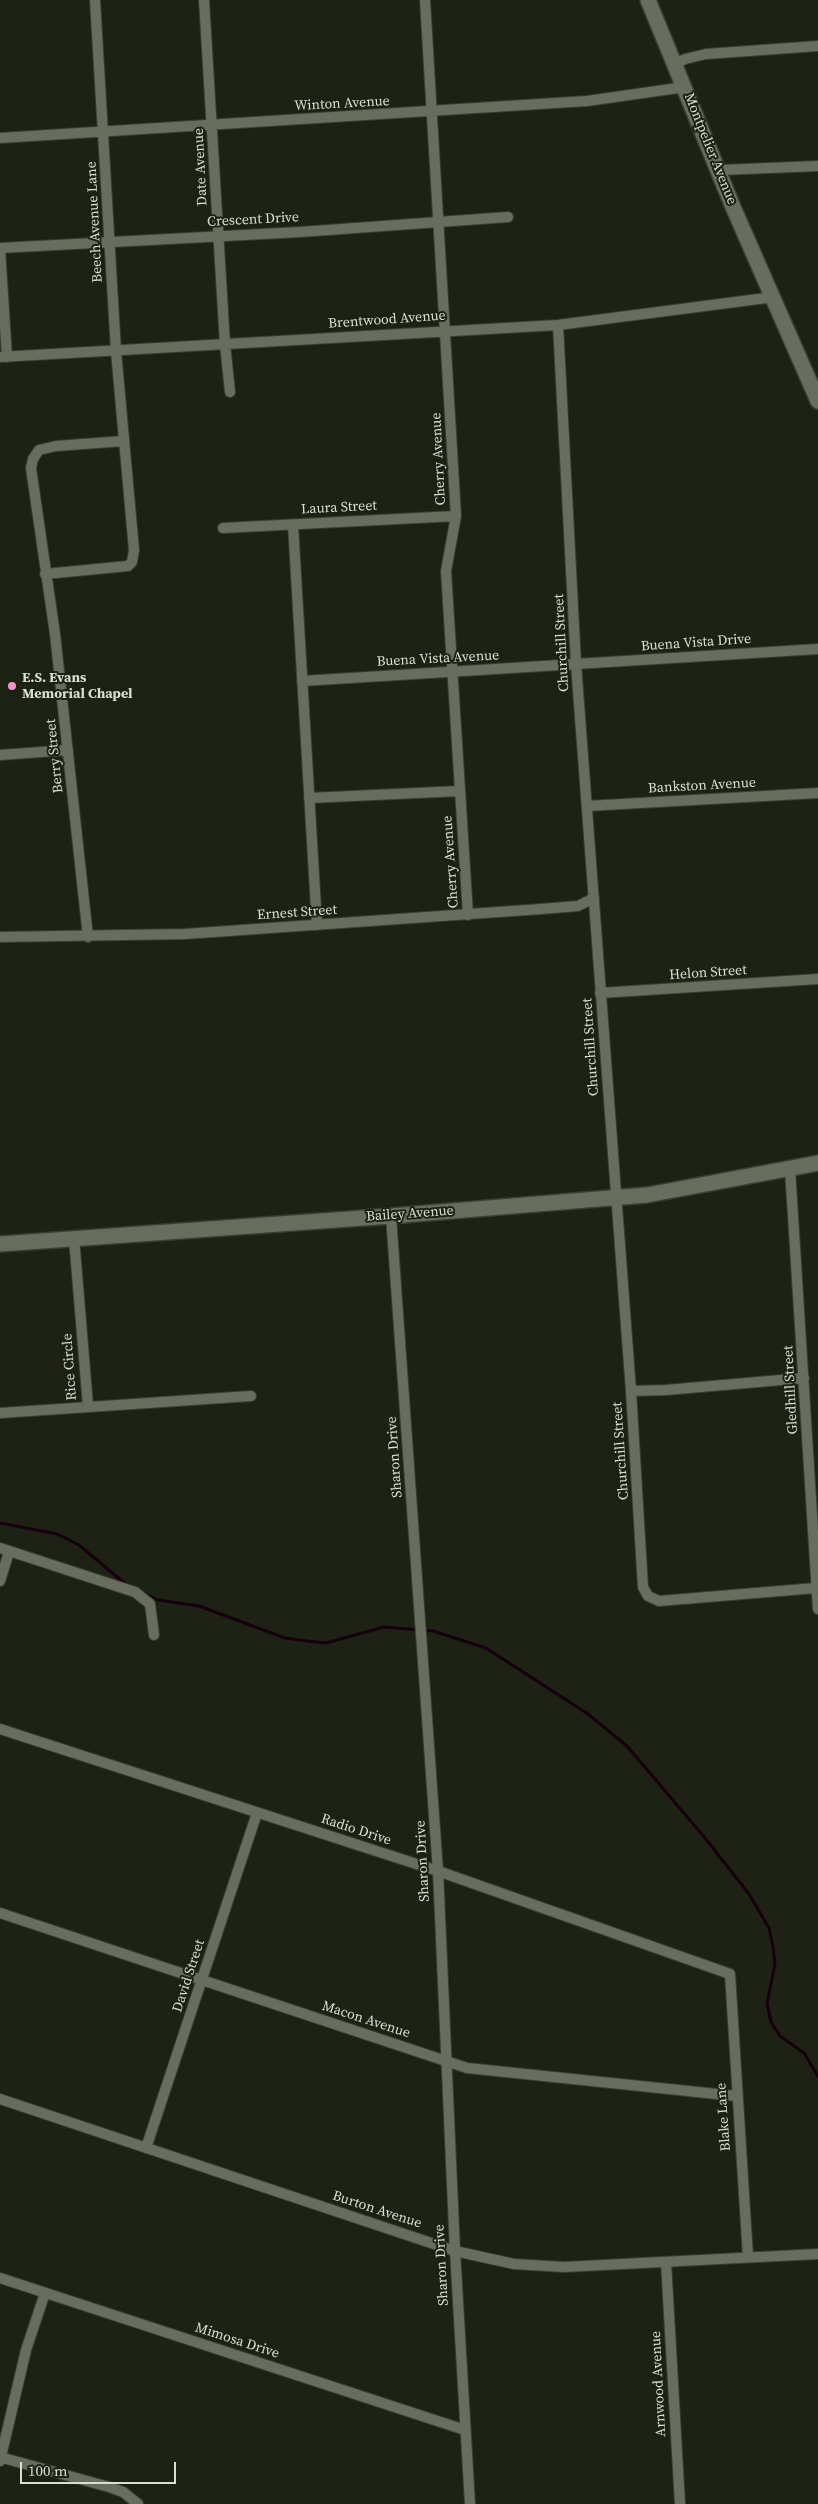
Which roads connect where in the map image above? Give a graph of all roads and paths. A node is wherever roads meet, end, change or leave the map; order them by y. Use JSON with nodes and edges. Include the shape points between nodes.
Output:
{"nodes":[{"id":1,"x":95,"y":0,"type":"edge"},
{"id":2,"x":204,"y":0,"type":"edge"},
{"id":3,"x":425,"y":0,"type":"edge"},
{"id":4,"x":648,"y":0,"type":"edge"},
{"id":5,"x":818,"y":46,"type":"edge"},
{"id":6,"x":675,"y":64,"type":"junction"},
{"id":7,"x":685,"y":87,"type":"junction"},
{"id":8,"x":432,"y":113,"type":"junction"},
{"id":9,"x":213,"y":125,"type":"junction"},
{"id":10,"x":104,"y":132,"type":"junction"},
{"id":11,"x":0,"y":138,"type":"edge"},
{"id":12,"x":818,"y":166,"type":"edge"},
{"id":13,"x":720,"y":170,"type":"junction"},
{"id":14,"x":508,"y":217,"type":"dead end"},
{"id":15,"x":438,"y":222,"type":"junction"},
{"id":16,"x":219,"y":236,"type":"junction"},
{"id":17,"x":110,"y":242,"type":"junction"},
{"id":18,"x":0,"y":248,"type":"edge"},
{"id":19,"x":774,"y":296,"type":"junction"},
{"id":20,"x":558,"y":325,"type":"junction"},
{"id":21,"x":446,"y":330,"type":"junction"},
{"id":22,"x":225,"y":344,"type":"junction"},
{"id":23,"x":116,"y":351,"type":"junction"},
{"id":24,"x":3,"y":357,"type":"edge"},
{"id":25,"x":230,"y":392,"type":"dead end"},
{"id":26,"x":818,"y":401,"type":"edge"},
{"id":27,"x":124,"y":441,"type":"junction"},
{"id":28,"x":456,"y":516,"type":"junction"},
{"id":29,"x":292,"y":525,"type":"junction"},
{"id":30,"x":223,"y":528,"type":"dead end"},
{"id":31,"x":45,"y":574,"type":"junction"},
{"id":32,"x":818,"y":649,"type":"edge"},
{"id":33,"x":576,"y":664,"type":"junction"},
{"id":34,"x":452,"y":672,"type":"junction"},
{"id":35,"x":302,"y":681,"type":"junction"},
{"id":36,"x":68,"y":750,"type":"junction"},
{"id":37,"x":0,"y":755,"type":"edge"},
{"id":38,"x":460,"y":791,"type":"junction"},
{"id":39,"x":818,"y":793,"type":"edge"},
{"id":40,"x":309,"y":798,"type":"junction"},
{"id":41,"x":587,"y":806,"type":"junction"},
{"id":42,"x":594,"y":898,"type":"junction"},
{"id":43,"x":468,"y":915,"type":"junction"},
{"id":44,"x":317,"y":925,"type":"junction"},
{"id":45,"x":88,"y":937,"type":"junction"},
{"id":46,"x":0,"y":938,"type":"edge"},
{"id":47,"x":818,"y":979,"type":"edge"},
{"id":48,"x":600,"y":993,"type":"junction"},
{"id":49,"x":818,"y":1163,"type":"edge"},
{"id":50,"x":790,"y":1169,"type":"junction"},
{"id":51,"x":616,"y":1197,"type":"junction"},
{"id":52,"x":391,"y":1216,"type":"junction"},
{"id":53,"x":74,"y":1238,"type":"junction"},
{"id":54,"x":0,"y":1244,"type":"edge"},
{"id":55,"x":804,"y":1378,"type":"junction"},
{"id":56,"x":631,"y":1391,"type":"junction"},
{"id":57,"x":251,"y":1396,"type":"dead end"},
{"id":58,"x":88,"y":1406,"type":"junction"},
{"id":59,"x":0,"y":1413,"type":"edge"},
{"id":60,"x":4,"y":1550,"type":"edge"},
{"id":61,"x":0,"y":1581,"type":"edge"},
{"id":62,"x":816,"y":1588,"type":"junction"},
{"id":63,"x":818,"y":1609,"type":"edge"},
{"id":64,"x":154,"y":1635,"type":"dead end"},
{"id":65,"x":0,"y":1729,"type":"edge"},
{"id":66,"x":257,"y":1814,"type":"junction"},
{"id":67,"x":438,"y":1871,"type":"junction"},
{"id":68,"x":0,"y":1914,"type":"edge"},
{"id":69,"x":730,"y":1974,"type":"joint"},
{"id":70,"x":202,"y":1980,"type":"junction"},
{"id":71,"x":447,"y":2061,"type":"junction"},
{"id":72,"x":736,"y":2096,"type":"junction"},
{"id":73,"x":0,"y":2099,"type":"edge"},
{"id":74,"x":146,"y":2148,"type":"junction"},
{"id":75,"x":455,"y":2251,"type":"junction"},
{"id":76,"x":818,"y":2254,"type":"edge"},
{"id":77,"x":748,"y":2257,"type":"junction"},
{"id":78,"x":666,"y":2262,"type":"junction"},
{"id":79,"x":0,"y":2278,"type":"edge"},
{"id":80,"x":45,"y":2293,"type":"junction"},
{"id":81,"x":465,"y":2430,"type":"junction"},
{"id":82,"x":1,"y":2458,"type":"edge"},
{"id":83,"x":138,"y":2504,"type":"edge"},
{"id":84,"x":470,"y":2504,"type":"edge"},
{"id":85,"x":680,"y":2504,"type":"edge"}],
"edges":[{"from":1,"to":10,"type":"street","name":"Beech Avenue Lane"},
{"from":2,"to":9,"type":"street","name":"Date Avenue"},
{"from":3,"to":8,"type":"street","name":"Cherry Avenue"},
{"from":4,"to":6,"type":"street","name":"Montpelier Avenue"},
{"from":5,"to":6,"type":"street","via":[[706,54]]},
{"from":6,"to":7,"type":"street","name":"Montpelier Avenue"},
{"from":7,"to":8,"type":"street","name":"Winton Avenue","via":[[587,101]]},
{"from":7,"to":13,"type":"street","name":"Montpelier Avenue"},
{"from":8,"to":9,"type":"street","name":"Winton Avenue"},
{"from":8,"to":15,"type":"street","name":"Cherry Avenue"},
{"from":9,"to":10,"type":"street","name":"Winton Avenue"},
{"from":9,"to":16,"type":"street","name":"Date Avenue"},
{"from":10,"to":11,"type":"street","name":"Winton Avenue"},
{"from":10,"to":17,"type":"street","name":"Beech Avenue Lane"},
{"from":12,"to":13,"type":"street"},
{"from":13,"to":19,"type":"street","name":"Montpelier Avenue"},
{"from":14,"to":15,"type":"street","name":"Crescent Drive"},
{"from":15,"to":16,"type":"street","name":"Crescent Drive"},
{"from":15,"to":21,"type":"street","name":"Cherry Avenue"},
{"from":16,"to":17,"type":"street","name":"Crescent Drive"},
{"from":16,"to":22,"type":"street","name":"Date Avenue"},
{"from":17,"to":18,"type":"street","name":"Crescent Drive"},
{"from":17,"to":23,"type":"street","name":"Beech Avenue Lane"},
{"from":18,"to":24,"type":"street"},
{"from":19,"to":20,"type":"street","name":"Brentwood Avenue"},
{"from":19,"to":26,"type":"street","name":"Montpelier Avenue"},
{"from":20,"to":21,"type":"street","name":"Brentwood Avenue"},
{"from":20,"to":33,"type":"street","name":"Churchill Street"},
{"from":21,"to":22,"type":"street","name":"Brentwood Avenue"},
{"from":21,"to":28,"type":"street","name":"Cherry Avenue"},
{"from":22,"to":23,"type":"street","name":"Brentwood Avenue"},
{"from":22,"to":25,"type":"street","name":"Date Avenue"},
{"from":23,"to":24,"type":"street","name":"Brentwood Avenue"},
{"from":23,"to":27,"type":"street","name":"Beech Avenue Lane"},
{"from":27,"to":31,"type":"street","name":"Beech Avenue Lane","via":[[134,550],[132,562],[116,569]]},
{"from":27,"to":31,"type":"street","name":"Berry Street","via":[[56,446],[39,450],[36,455],[31,468]]},
{"from":28,"to":29,"type":"street","name":"Laura Street"},
{"from":28,"to":34,"type":"street","name":"Cherry Avenue","via":[[446,571]]},
{"from":29,"to":30,"type":"street","name":"Laura Street"},
{"from":29,"to":35,"type":"street"},
{"from":31,"to":36,"type":"street","name":"Berry Street"},
{"from":32,"to":33,"type":"street","name":"Buena Vista Drive"},
{"from":33,"to":34,"type":"street","name":"Buena Vista Avenue"},
{"from":33,"to":41,"type":"street","name":"Churchill Street"},
{"from":34,"to":35,"type":"street","name":"Buena Vista Avenue"},
{"from":34,"to":38,"type":"street","name":"Cherry Avenue"},
{"from":35,"to":40,"type":"street"},
{"from":36,"to":37,"type":"street"},
{"from":36,"to":45,"type":"street","name":"Berry Street"},
{"from":38,"to":40,"type":"street"},
{"from":38,"to":43,"type":"street","name":"Cherry Avenue"},
{"from":39,"to":41,"type":"street","name":"Bankston Avenue"},
{"from":40,"to":44,"type":"street"},
{"from":41,"to":42,"type":"street","name":"Churchill Street"},
{"from":42,"to":43,"type":"street","name":"Ernest Street","via":[[578,906]]},
{"from":42,"to":48,"type":"street","name":"Churchill Street"},
{"from":43,"to":44,"type":"street","name":"Ernest Street"},
{"from":44,"to":45,"type":"street","name":"Ernest Street"},
{"from":45,"to":46,"type":"street","name":"Ernest Street"},
{"from":47,"to":48,"type":"street","name":"Helon Street"},
{"from":48,"to":51,"type":"street","name":"Churchill Street"},
{"from":49,"to":50,"type":"street","name":"Bailey Avenue"},
{"from":50,"to":51,"type":"street","name":"Bailey Avenue","via":[[647,1195]]},
{"from":50,"to":55,"type":"street","name":"Gledhill Street"},
{"from":51,"to":52,"type":"street","name":"Bailey Avenue"},
{"from":51,"to":56,"type":"street","name":"Churchill Street"},
{"from":52,"to":53,"type":"street","name":"Bailey Avenue"},
{"from":52,"to":67,"type":"street","name":"Sharon Drive"},
{"from":53,"to":54,"type":"street","name":"Bailey Avenue"},
{"from":53,"to":58,"type":"street","name":"Rice Circle"},
{"from":55,"to":56,"type":"street"},
{"from":55,"to":62,"type":"street","name":"Gledhill Street"},
{"from":56,"to":62,"type":"street","name":"Churchill Street","via":[[643,1587],[648,1596],[659,1601]]},
{"from":57,"to":58,"type":"street"},
{"from":58,"to":59,"type":"street","name":"Rice Circle"},
{"from":60,"to":61,"type":"street"},
{"from":60,"to":64,"type":"street","via":[[135,1592],[150,1604]]},
{"from":62,"to":63,"type":"street","name":"Gledhill Street"},
{"from":65,"to":66,"type":"street","name":"Radio Drive"},
{"from":66,"to":67,"type":"street","name":"Radio Drive"},
{"from":66,"to":70,"type":"street","name":"David Street"},
{"from":67,"to":69,"type":"street","name":"Radio Drive"},
{"from":67,"to":71,"type":"street","name":"Sharon Drive"},
{"from":68,"to":70,"type":"street","name":"Macon Avenue"},
{"from":69,"to":72,"type":"street","name":"Blake Lane"},
{"from":70,"to":71,"type":"street","name":"Macon Avenue"},
{"from":70,"to":74,"type":"street","name":"David Street"},
{"from":71,"to":72,"type":"street","name":"Macon Avenue","via":[[466,2068]]},
{"from":71,"to":75,"type":"street","name":"Sharon Drive"},
{"from":72,"to":77,"type":"street","name":"Blake Lane"},
{"from":73,"to":74,"type":"street","name":"Burton Avenue"},
{"from":74,"to":75,"type":"street","name":"Burton Avenue"},
{"from":75,"to":78,"type":"street","name":"Burton Avenue","via":[[536,2267]]},
{"from":75,"to":81,"type":"street","name":"Sharon Drive"},
{"from":76,"to":77,"type":"street","name":"Burton Avenue"},
{"from":77,"to":78,"type":"street","name":"Burton Avenue"},
{"from":78,"to":85,"type":"street","name":"Arnwood Avenue"},
{"from":79,"to":80,"type":"street","name":"Mimosa Drive"},
{"from":80,"to":81,"type":"street","name":"Mimosa Drive"},
{"from":80,"to":82,"type":"street","via":[[26,2350]]},
{"from":81,"to":84,"type":"street","name":"Sharon Drive"},
{"from":82,"to":83,"type":"street","via":[[109,2487],[123,2492]]}]}
